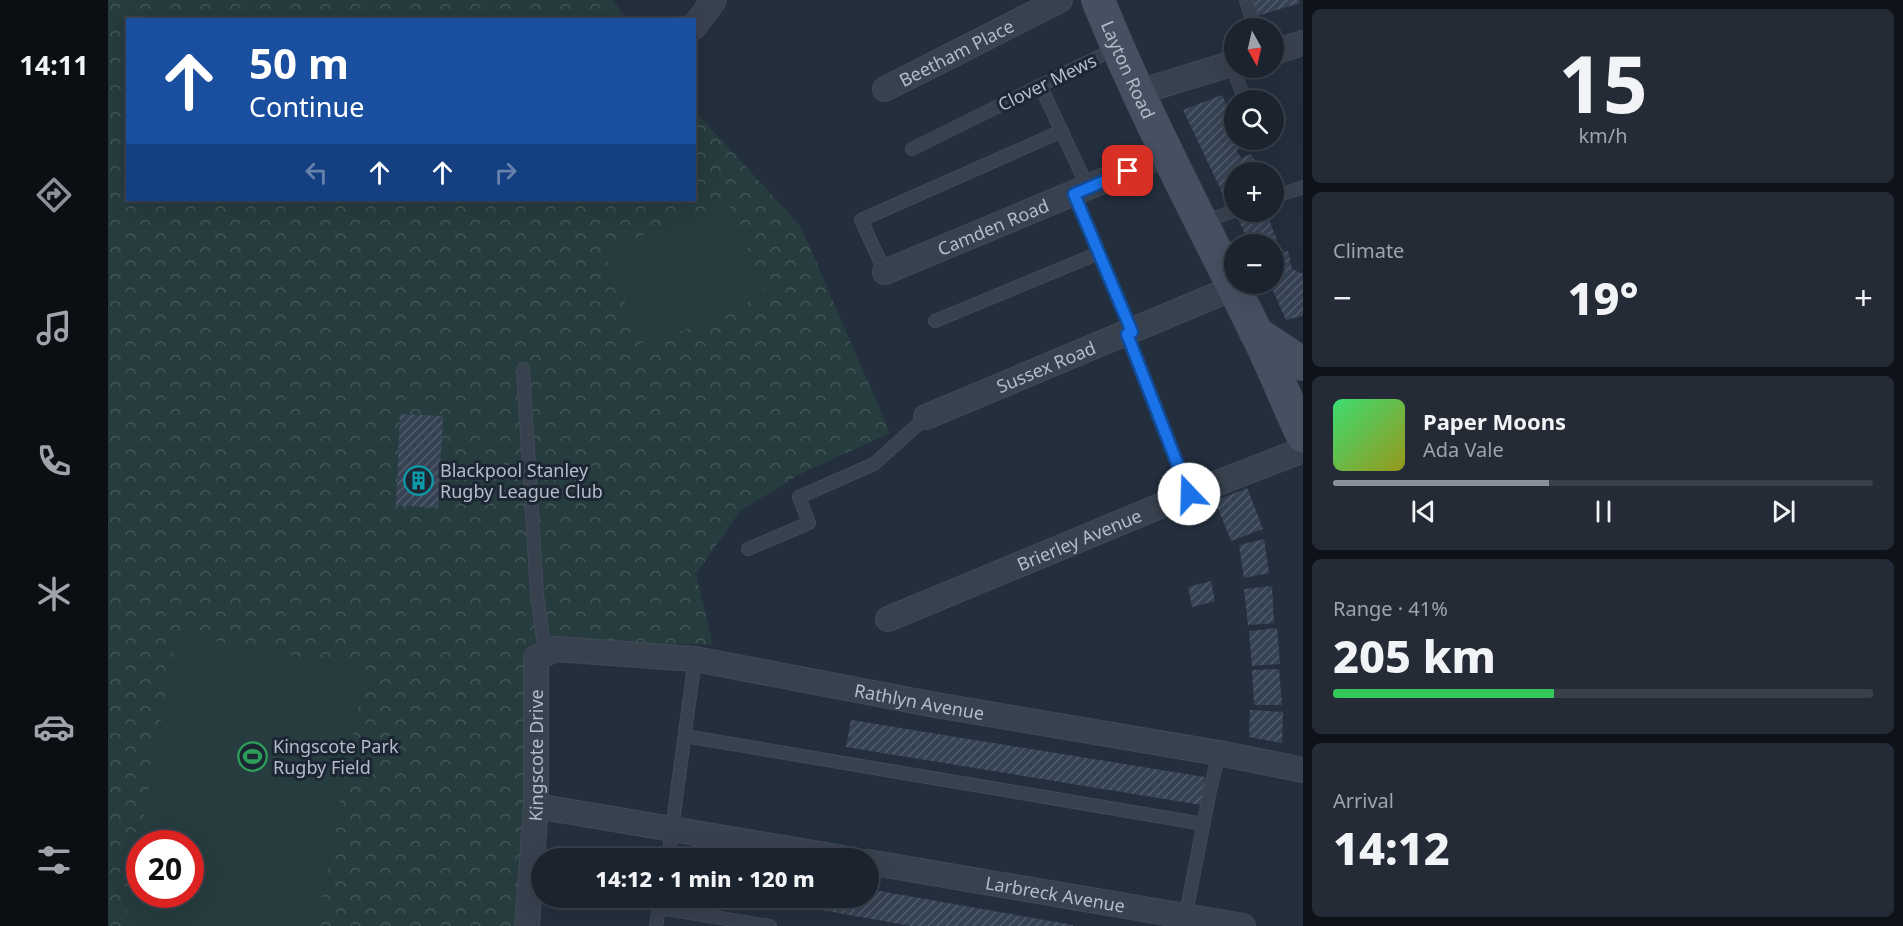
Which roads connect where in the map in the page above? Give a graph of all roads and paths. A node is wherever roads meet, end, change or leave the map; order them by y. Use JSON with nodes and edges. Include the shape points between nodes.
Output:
{"nodes":[{"id":1,"x":714,"y":0,"type":"edge"},
{"id":2,"x":1060,"y":0,"type":"edge"},
{"id":3,"x":1098,"y":0,"type":"edge"},
{"id":4,"x":1246,"y":0,"type":"edge"},
{"id":5,"x":1252,"y":18,"type":"edge"},
{"id":6,"x":696,"y":24,"type":"edge"},
{"id":7,"x":1303,"y":43,"type":"edge"},
{"id":8,"x":1117,"y":48,"type":"junction"},
{"id":9,"x":1284,"y":49,"type":"edge"},
{"id":10,"x":1224,"y":67,"type":"edge"},
{"id":11,"x":1040,"y":85,"type":"junction"},
{"id":12,"x":885,"y":89,"type":"dead end"},
{"id":13,"x":1139,"y":92,"type":"junction"},
{"id":14,"x":1062,"y":131,"type":"junction"},
{"id":15,"x":912,"y":149,"type":"dead end"},
{"id":16,"x":1167,"y":154,"type":"junction"},
{"id":17,"x":1303,"y":187,"type":"edge"},
{"id":18,"x":1081,"y":191,"type":"junction"},
{"id":19,"x":1284,"y":194,"type":"edge"},
{"id":20,"x":1224,"y":214,"type":"edge"},
{"id":21,"x":1201,"y":222,"type":"junction"},
{"id":22,"x":1100,"y":253,"type":"junction"},
{"id":23,"x":1224,"y":269,"type":"edge"},
{"id":24,"x":885,"y":272,"type":"joint"},
{"id":25,"x":1224,"y":292,"type":"edge"},
{"id":26,"x":1236,"y":294,"type":"edge"},
{"id":27,"x":935,"y":321,"type":"dead end"},
{"id":28,"x":1130,"y":333,"type":"junction"},
{"id":29,"x":1256,"y":333,"type":"junction"},
{"id":30,"x":1303,"y":364,"type":"edge"},
{"id":31,"x":523,"y":369,"type":"dead end"},
{"id":32,"x":926,"y":417,"type":"joint"},
{"id":33,"x":1303,"y":436,"type":"edge"},
{"id":34,"x":1303,"y":450,"type":"edge"},
{"id":35,"x":1189,"y":494,"type":"junction"},
{"id":36,"x":747,"y":549,"type":"dead end"},
{"id":37,"x":888,"y":618,"type":"dead end"},
{"id":38,"x":540,"y":656,"type":"junction"},
{"id":39,"x":695,"y":659,"type":"junction"},
{"id":40,"x":685,"y":736,"type":"junction"},
{"id":41,"x":1219,"y":753,"type":"junction"},
{"id":42,"x":1303,"y":770,"type":"edge"},
{"id":43,"x":536,"y":806,"type":"junction"},
{"id":44,"x":1203,"y":824,"type":"junction"},
{"id":45,"x":670,"y":829,"type":"junction"},
{"id":46,"x":669,"y":848,"type":"edge"},
{"id":47,"x":783,"y":848,"type":"edge"},
{"id":48,"x":879,"y":864,"type":"edge"},
{"id":49,"x":659,"y":908,"type":"edge"},
{"id":50,"x":688,"y":908,"type":"edge"},
{"id":51,"x":1185,"y":921,"type":"edge"},
{"id":52,"x":527,"y":926,"type":"edge"},
{"id":53,"x":656,"y":926,"type":"edge"},
{"id":54,"x":770,"y":926,"type":"edge"},
{"id":55,"x":1243,"y":926,"type":"edge"}],
"edges":[{"from":1,"to":6,"type":"street"},
{"from":2,"to":12,"type":"street","name":"Beetham Place"},
{"from":3,"to":8,"type":"street","name":"Layton Road"},
{"from":4,"to":5,"type":"lane"},
{"from":7,"to":9,"type":"street"},
{"from":8,"to":11,"type":"lane","name":"Clover Mews"},
{"from":8,"to":13,"type":"street","name":"Layton Road"},
{"from":10,"to":13,"type":"street"},
{"from":11,"to":14,"type":"lane"},
{"from":11,"to":15,"type":"lane","name":"Clover Mews"},
{"from":13,"to":16,"type":"street","name":"Layton Road"},
{"from":14,"to":18,"type":"lane"},
{"from":14,"to":24,"type":"lane","via":[[861,220]]},
{"from":16,"to":18,"type":"street","name":"Camden Road"},
{"from":16,"to":21,"type":"street","name":"Layton Road"},
{"from":17,"to":19,"type":"lane"},
{"from":18,"to":22,"type":"lane"},
{"from":18,"to":24,"type":"street","name":"Camden Road"},
{"from":20,"to":21,"type":"lane"},
{"from":21,"to":23,"type":"street","name":"Layton Road"},
{"from":22,"to":27,"type":"lane"},
{"from":22,"to":28,"type":"lane"},
{"from":25,"to":28,"type":"street","name":"Sussex Road"},
{"from":26,"to":29,"type":"street","name":"Layton Road"},
{"from":28,"to":32,"type":"street","name":"Sussex Road"},
{"from":28,"to":35,"type":"lane"},
{"from":29,"to":30,"type":"street","name":"Layton Road"},
{"from":29,"to":33,"type":"street","name":"Layton Road"},
{"from":31,"to":38,"type":"lane"},
{"from":32,"to":36,"type":"lane","via":[[874,464],[799,497],[809,523]]},
{"from":34,"to":35,"type":"street","name":"Brierley Avenue"},
{"from":35,"to":37,"type":"street","name":"Brierley Avenue"},
{"from":38,"to":39,"type":"street","name":"Rathlyn Avenue","via":[[556,649]]},
{"from":38,"to":43,"type":"street","name":"Kingscote Drive"},
{"from":39,"to":40,"type":"lane"},
{"from":39,"to":41,"type":"street","name":"Rathlyn Avenue"},
{"from":40,"to":44,"type":"lane"},
{"from":40,"to":45,"type":"lane"},
{"from":41,"to":42,"type":"street","name":"Rathlyn Avenue"},
{"from":41,"to":44,"type":"lane"},
{"from":43,"to":45,"type":"street"},
{"from":43,"to":52,"type":"street","name":"Kingscote Drive"},
{"from":44,"to":51,"type":"lane"},
{"from":45,"to":46,"type":"lane"},
{"from":45,"to":47,"type":"street"},
{"from":48,"to":51,"type":"street","name":"Larbreck Avenue"},
{"from":49,"to":53,"type":"lane"},
{"from":50,"to":54,"type":"lane"},
{"from":51,"to":55,"type":"street","name":"Larbreck Avenue"}]}
